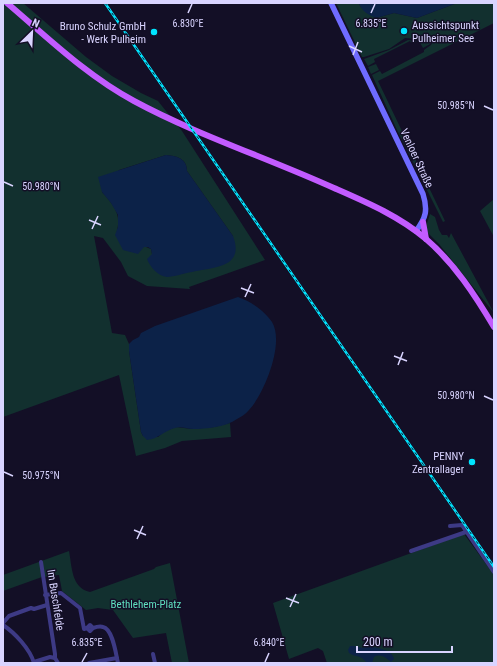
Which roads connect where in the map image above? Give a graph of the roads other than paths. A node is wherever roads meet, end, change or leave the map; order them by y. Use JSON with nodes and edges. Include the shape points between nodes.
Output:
{"nodes":[{"id":1,"x":7,"y":3,"type":"edge"},
{"id":2,"x":331,"y":3,"type":"edge"},
{"id":3,"x":423,"y":222,"type":"junction"},
{"id":4,"x":416,"y":231,"type":"junction"},
{"id":5,"x":426,"y":239,"type":"junction"},
{"id":6,"x":494,"y":327,"type":"edge"},
{"id":7,"x":450,"y":526,"type":"dead end"},
{"id":8,"x":466,"y":532,"type":"junction"},
{"id":9,"x":411,"y":551,"type":"dead end"},
{"id":10,"x":41,"y":562,"type":"dead end"},
{"id":11,"x":494,"y":572,"type":"edge"},
{"id":12,"x":46,"y":595,"type":"junction"},
{"id":13,"x":47,"y":605,"type":"junction"},
{"id":14,"x":3,"y":624,"type":"edge"},
{"id":15,"x":153,"y":654,"type":"dead end"},
{"id":16,"x":54,"y":658,"type":"junction"},
{"id":17,"x":117,"y":661,"type":"edge"},
{"id":18,"x":34,"y":663,"type":"edge"},
{"id":19,"x":58,"y":663,"type":"edge"},
{"id":20,"x":89,"y":663,"type":"edge"},
{"id":21,"x":155,"y":663,"type":"edge"}],
"edges":[{"from":1,"to":4,"type":"main road","via":[[89,72],[133,101],[376,207]]},
{"from":2,"to":3,"type":"main road","name":"Venloer Straße","via":[[419,185],[426,211]]},
{"from":3,"to":4,"type":"main road"},
{"from":3,"to":5,"type":"main road"},
{"from":4,"to":5,"type":"main road"},
{"from":5,"to":6,"type":"main road","via":[[464,279]]},
{"from":7,"to":8,"type":"street","via":[[462,526]]},
{"from":8,"to":9,"type":"street"},
{"from":8,"to":11,"type":"street"},
{"from":10,"to":12,"type":"street","name":"Im Buschfelde"},
{"from":12,"to":13,"type":"street","name":"Im Buschfelde"},
{"from":12,"to":17,"type":"street","via":[[61,593],[80,608],[84,629],[90,625],[93,628],[106,628],[114,643]]},
{"from":13,"to":14,"type":"street","via":[[9,616]]},
{"from":13,"to":16,"type":"street","name":"Im Buschfelde"},
{"from":14,"to":18,"type":"street","via":[[31,655]]},
{"from":15,"to":21,"type":"street"},
{"from":16,"to":18,"type":"street"},
{"from":16,"to":19,"type":"street"},
{"from":17,"to":20,"type":"street"}]}
